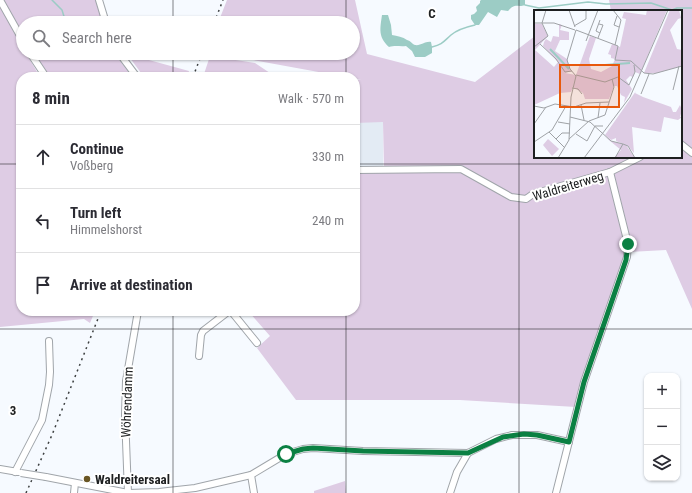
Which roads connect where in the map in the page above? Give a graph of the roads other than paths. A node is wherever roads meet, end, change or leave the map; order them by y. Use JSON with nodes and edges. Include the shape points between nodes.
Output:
{"nodes":[{"id":1,"x":0,"y":0,"type":"edge"},
{"id":2,"x":99,"y":0,"type":"edge"},
{"id":3,"x":104,"y":16,"type":"edge"},
{"id":4,"x":16,"y":29,"type":"edge"},
{"id":5,"x":35,"y":60,"type":"edge"},
{"id":6,"x":124,"y":60,"type":"edge"},
{"id":7,"x":43,"y":72,"type":"edge"},
{"id":8,"x":133,"y":72,"type":"edge"},
{"id":9,"x":682,"y":145,"type":"edge"},
{"id":10,"x":692,"y":153,"type":"edge"},
{"id":11,"x":638,"y":158,"type":"edge"},
{"id":12,"x":360,"y":170,"type":"edge"},
{"id":13,"x":610,"y":172,"type":"junction"},
{"id":14,"x":137,"y":316,"type":"edge"},
{"id":15,"x":223,"y":316,"type":"edge"},
{"id":16,"x":234,"y":316,"type":"edge"},
{"id":17,"x":49,"y":341,"type":"dead end"},
{"id":18,"x":257,"y":343,"type":"dead end"},
{"id":19,"x":199,"y":356,"type":"dead end"},
{"id":20,"x":569,"y":442,"type":"junction"},
{"id":21,"x":468,"y":453,"type":"junction"},
{"id":22,"x":0,"y":469,"type":"edge"},
{"id":23,"x":18,"y":472,"type":"junction"},
{"id":24,"x":251,"y":476,"type":"junction"},
{"id":25,"x":75,"y":483,"type":"junction"},
{"id":26,"x":74,"y":493,"type":"edge"},
{"id":27,"x":128,"y":493,"type":"edge"},
{"id":28,"x":254,"y":493,"type":"edge"},
{"id":29,"x":450,"y":493,"type":"edge"},
{"id":30,"x":556,"y":493,"type":"edge"}],
"edges":[{"from":1,"to":4,"type":"street"},
{"from":2,"to":3,"type":"street"},
{"from":5,"to":7,"type":"street"},
{"from":6,"to":8,"type":"street"},
{"from":9,"to":10,"type":"street"},
{"from":11,"to":13,"type":"street","name":"Waldreiterweg"},
{"from":12,"to":13,"type":"street","name":"Waldreiterweg","via":[[461,169],[511,197],[526,199],[533,194]]},
{"from":13,"to":20,"type":"street","via":[[628,244],[627,257],[584,382]]},
{"from":14,"to":27,"type":"street","name":"Wöhrendamm","via":[[126,381]]},
{"from":15,"to":19,"type":"street","via":[[203,331]]},
{"from":16,"to":18,"type":"street"},
{"from":17,"to":23,"type":"street","via":[[49,385],[42,420]]},
{"from":20,"to":21,"type":"street","via":[[537,435],[512,435],[496,439]]},
{"from":20,"to":30,"type":"street"},
{"from":21,"to":24,"type":"street","via":[[303,449],[286,454]]},
{"from":21,"to":29,"type":"street","via":[[457,472]]},
{"from":22,"to":23,"type":"street"},
{"from":23,"to":25,"type":"street","bridge":true},
{"from":24,"to":27,"type":"street","via":[[196,488]]},
{"from":24,"to":28,"type":"street"},
{"from":25,"to":26,"type":"street"},
{"from":25,"to":27,"type":"street"}]}
